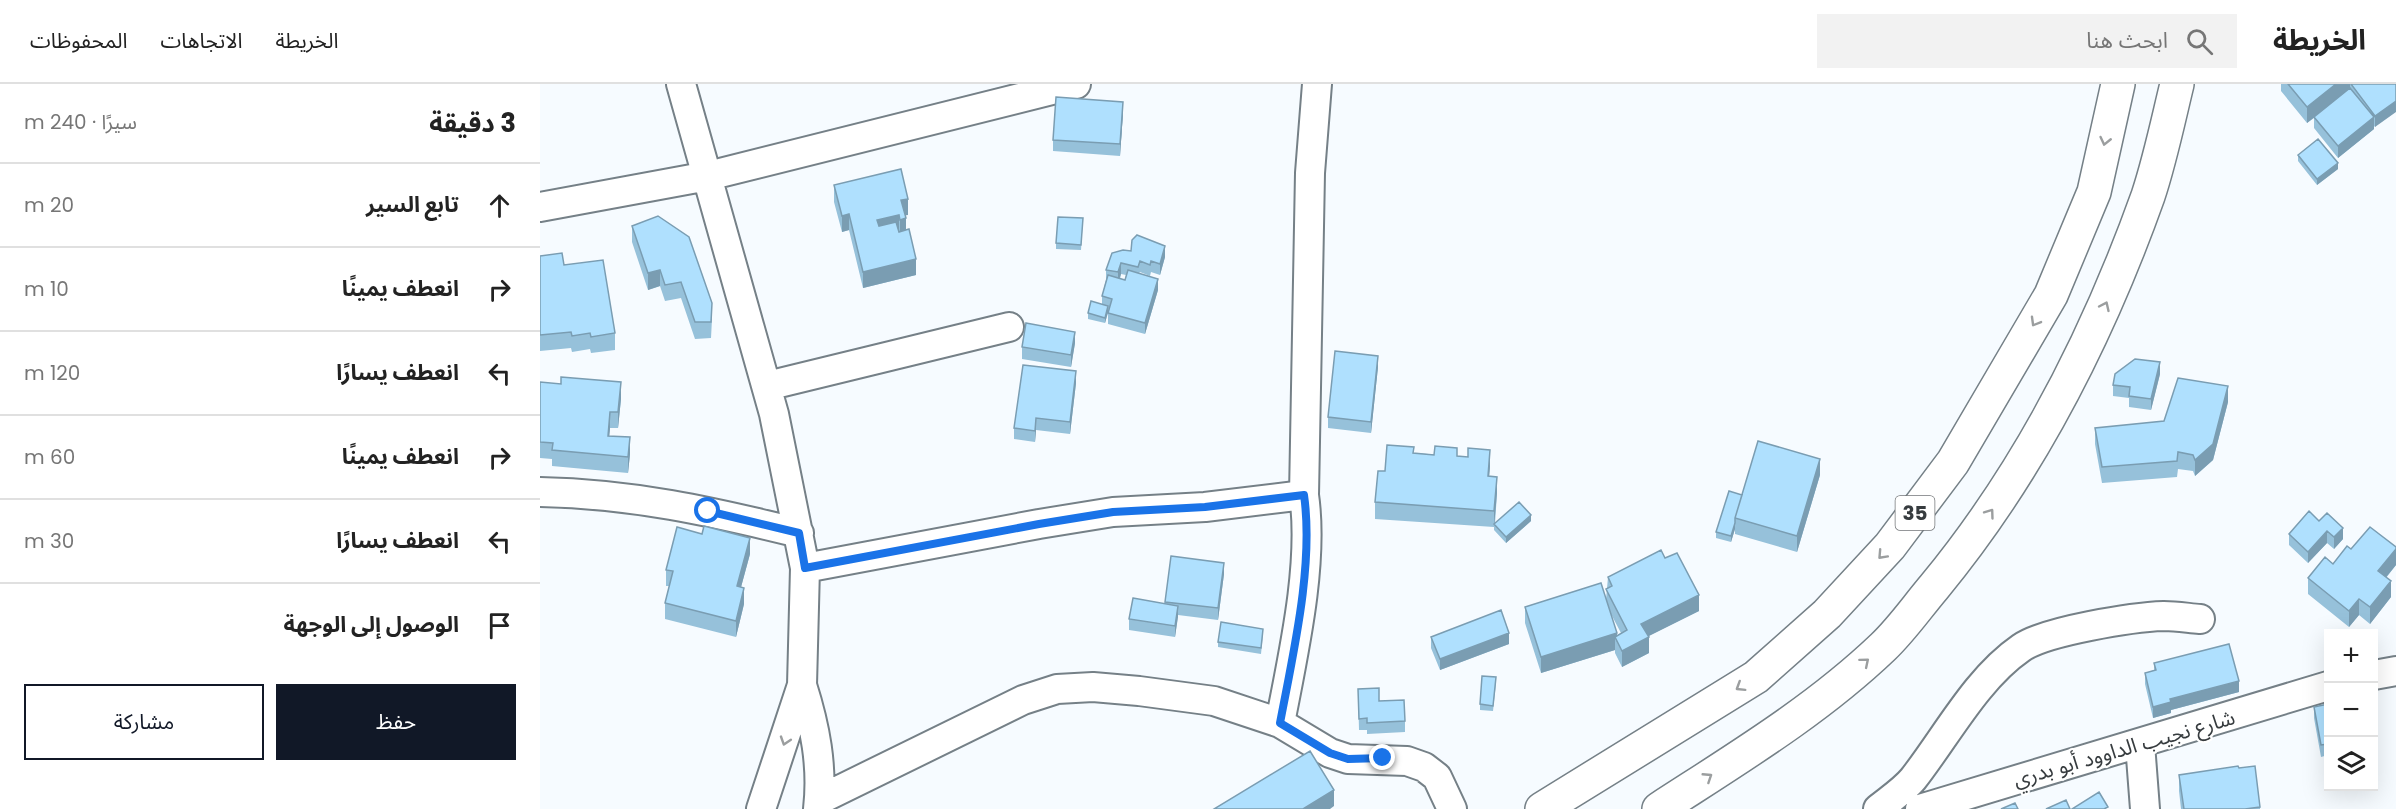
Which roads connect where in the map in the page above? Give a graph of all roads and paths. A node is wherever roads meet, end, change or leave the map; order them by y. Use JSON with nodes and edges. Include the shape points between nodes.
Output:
{"nodes":[{"id":1,"x":681,"y":84,"type":"edge"},
{"id":2,"x":1076,"y":84,"type":"edge"},
{"id":3,"x":1317,"y":84,"type":"edge"},
{"id":4,"x":2118,"y":84,"type":"edge"},
{"id":5,"x":2177,"y":84,"type":"edge"},
{"id":6,"x":708,"y":176,"type":"junction"},
{"id":7,"x":540,"y":207,"type":"edge"},
{"id":8,"x":1009,"y":327,"type":"dead end"},
{"id":9,"x":767,"y":386,"type":"junction"},
{"id":10,"x":540,"y":492,"type":"edge"},
{"id":11,"x":1304,"y":495,"type":"junction"},
{"id":12,"x":799,"y":533,"type":"junction"},
{"id":13,"x":805,"y":568,"type":"junction"},
{"id":14,"x":2200,"y":620,"type":"dead end"},
{"id":15,"x":2396,"y":670,"type":"edge"},
{"id":16,"x":2378,"y":674,"type":"edge"},
{"id":17,"x":802,"y":685,"type":"junction"},
{"id":18,"x":2324,"y":687,"type":"edge"},
{"id":19,"x":1280,"y":723,"type":"junction"},
{"id":20,"x":2139,"y":744,"type":"junction"},
{"id":21,"x":818,"y":804,"type":"edge"},
{"id":22,"x":761,"y":809,"type":"edge"},
{"id":23,"x":1452,"y":809,"type":"edge"},
{"id":24,"x":1542,"y":809,"type":"edge"},
{"id":25,"x":1659,"y":809,"type":"edge"},
{"id":26,"x":1878,"y":809,"type":"edge"},
{"id":27,"x":1920,"y":809,"type":"edge"},
{"id":28,"x":2145,"y":809,"type":"edge"}],
"edges":[{"from":1,"to":6,"type":"street"},
{"from":2,"to":6,"type":"street"},
{"from":3,"to":11,"type":"street","via":[[1310,173]]},
{"from":4,"to":24,"type":"highway","number":"35","one_way":true,"via":[[2094,192],[2051,295],[1953,462],[1890,546],[1827,614],[1756,677]]},
{"from":25,"to":5,"type":"highway","one_way":true,"via":[[1805,714],[1884,646],[1954,562],[2004,493],[2056,405],[2107,303],[2149,194]]},
{"from":6,"to":7,"type":"street"},
{"from":6,"to":9,"type":"street"},
{"from":8,"to":9,"type":"street"},
{"from":9,"to":12,"type":"street"},
{"from":10,"to":12,"type":"street","via":[[648,500]]},
{"from":11,"to":13,"type":"street","via":[[1226,505],[1113,512]]},
{"from":11,"to":19,"type":"street","via":[[1306,561]]},
{"from":12,"to":13,"type":"street"},
{"from":13,"to":17,"type":"street"},
{"from":14,"to":26,"type":"street","via":[[2164,616],[2106,623],[2022,647],[1960,713],[1911,781]]},
{"from":15,"to":16,"type":"street"},
{"from":17,"to":21,"type":"street","via":[[814,722],[819,760]]},
{"from":17,"to":22,"type":"street","one_way":true},
{"from":18,"to":20,"type":"street","name":"شارع نجيب الداوود أبو بدري"},
{"from":19,"to":21,"type":"street","via":[[1214,701],[1093,687],[1057,689],[1023,700]]},
{"from":19,"to":23,"type":"street","via":[[1330,753],[1348,759],[1407,761],[1424,767],[1437,777]]},
{"from":20,"to":27,"type":"street","name":"شارع نجيب الداوود أبو بدري"},
{"from":20,"to":28,"type":"street"}]}
